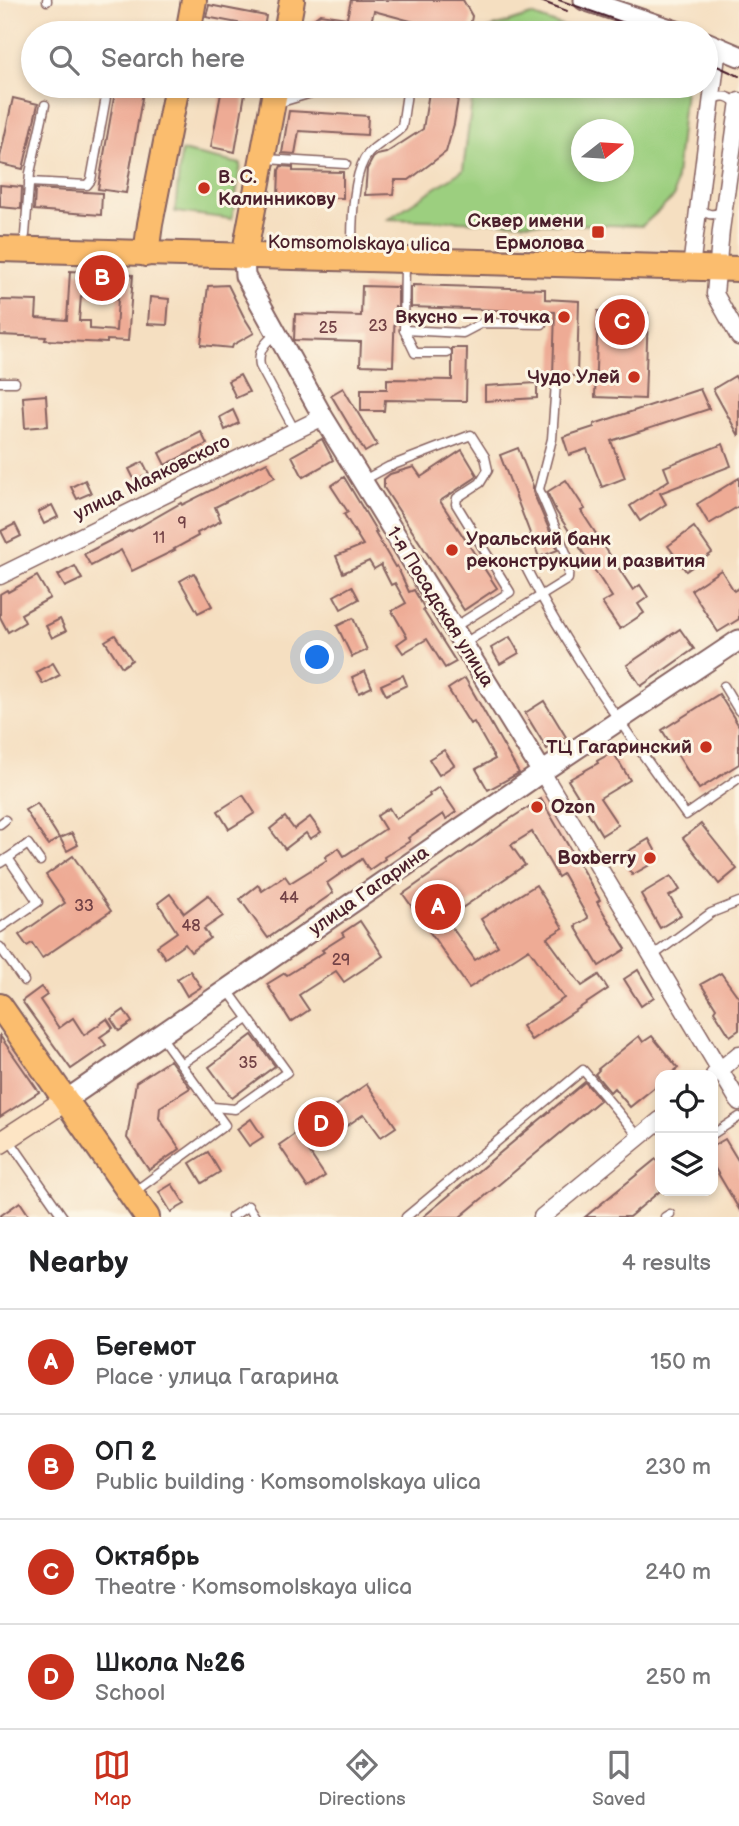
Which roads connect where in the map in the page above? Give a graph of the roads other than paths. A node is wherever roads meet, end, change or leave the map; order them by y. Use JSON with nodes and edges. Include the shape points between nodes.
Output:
{"nodes":[{"id":1,"x":194,"y":0,"type":"edge"},
{"id":2,"x":292,"y":0,"type":"edge"},
{"id":3,"x":584,"y":0,"type":"edge"},
{"id":4,"x":190,"y":21,"type":"edge"},
{"id":5,"x":288,"y":21,"type":"edge"},
{"id":6,"x":646,"y":21,"type":"edge"},
{"id":7,"x":718,"y":47,"type":"edge"},
{"id":8,"x":739,"y":56,"type":"edge"},
{"id":9,"x":718,"y":97,"type":"edge"},
{"id":10,"x":106,"y":98,"type":"edge"},
{"id":11,"x":175,"y":98,"type":"edge"},
{"id":12,"x":273,"y":98,"type":"edge"},
{"id":13,"x":406,"y":98,"type":"edge"},
{"id":14,"x":711,"y":98,"type":"edge"},
{"id":15,"x":717,"y":98,"type":"edge"},
{"id":16,"x":739,"y":100,"type":"edge"},
{"id":17,"x":711,"y":102,"type":"junction"},
{"id":18,"x":46,"y":105,"type":"dead end"},
{"id":19,"x":738,"y":106,"type":"edge"},
{"id":20,"x":263,"y":158,"type":"junction"},
{"id":21,"x":346,"y":164,"type":"dead end"},
{"id":22,"x":30,"y":182,"type":"junction"},
{"id":23,"x":698,"y":206,"type":"junction"},
{"id":24,"x":724,"y":209,"type":"junction"},
{"id":25,"x":0,"y":234,"type":"edge"},
{"id":26,"x":25,"y":235,"type":"junction"},
{"id":27,"x":352,"y":244,"type":"junction"},
{"id":28,"x":148,"y":246,"type":"junction"},
{"id":29,"x":246,"y":249,"type":"junction"},
{"id":30,"x":0,"y":250,"type":"edge"},
{"id":31,"x":692,"y":259,"type":"junction"},
{"id":32,"x":728,"y":260,"type":"edge"},
{"id":33,"x":405,"y":261,"type":"junction"},
{"id":34,"x":542,"y":324,"type":"dead end"},
{"id":35,"x":404,"y":330,"type":"junction"},
{"id":36,"x":276,"y":333,"type":"junction"},
{"id":37,"x":739,"y":337,"type":"edge"},
{"id":38,"x":447,"y":353,"type":"dead end"},
{"id":39,"x":0,"y":382,"type":"edge"},
{"id":40,"x":15,"y":382,"type":"dead end"},
{"id":41,"x":556,"y":383,"type":"dead end"},
{"id":42,"x":323,"y":417,"type":"junction"},
{"id":43,"x":295,"y":431,"type":"junction"},
{"id":44,"x":362,"y":481,"type":"junction"},
{"id":45,"x":524,"y":564,"type":"dead end"},
{"id":46,"x":0,"y":576,"type":"edge"},
{"id":47,"x":541,"y":597,"type":"junction"},
{"id":48,"x":458,"y":636,"type":"junction"},
{"id":49,"x":739,"y":640,"type":"edge"},
{"id":50,"x":724,"y":686,"type":"dead end"},
{"id":51,"x":739,"y":711,"type":"edge"},
{"id":52,"x":619,"y":721,"type":"junction"},
{"id":53,"x":542,"y":772,"type":"junction"},
{"id":54,"x":739,"y":778,"type":"edge"},
{"id":55,"x":4,"y":861,"type":"edge"},
{"id":56,"x":40,"y":861,"type":"dead end"},
{"id":57,"x":739,"y":902,"type":"edge"},
{"id":58,"x":0,"y":928,"type":"edge"},
{"id":59,"x":0,"y":947,"type":"edge"},
{"id":60,"x":651,"y":957,"type":"junction"},
{"id":61,"x":24,"y":981,"type":"dead end"},
{"id":62,"x":228,"y":989,"type":"junction"},
{"id":63,"x":0,"y":1006,"type":"edge"},
{"id":64,"x":248,"y":1019,"type":"junction"},
{"id":65,"x":160,"y":1035,"type":"junction"},
{"id":66,"x":739,"y":1054,"type":"edge"},
{"id":67,"x":181,"y":1064,"type":"junction"},
{"id":68,"x":714,"y":1070,"type":"edge"},
{"id":69,"x":718,"y":1071,"type":"edge"},
{"id":70,"x":718,"y":1076,"type":"edge"},
{"id":71,"x":65,"y":1100,"type":"junction"},
{"id":72,"x":739,"y":1102,"type":"edge"},
{"id":73,"x":212,"y":1107,"type":"junction"},
{"id":74,"x":739,"y":1117,"type":"edge"},
{"id":75,"x":655,"y":1123,"type":"edge"},
{"id":76,"x":715,"y":1133,"type":"edge"},
{"id":77,"x":639,"y":1137,"type":"junction"},
{"id":78,"x":4,"y":1141,"type":"edge"},
{"id":79,"x":131,"y":1194,"type":"junction"},
{"id":80,"x":63,"y":1217,"type":"edge"},
{"id":81,"x":147,"y":1217,"type":"edge"},
{"id":82,"x":232,"y":1217,"type":"edge"},
{"id":83,"x":255,"y":1217,"type":"edge"},
{"id":84,"x":407,"y":1217,"type":"edge"},
{"id":85,"x":542,"y":1217,"type":"edge"}],
"edges":[{"from":1,"to":4,"type":"main road"},
{"from":2,"to":5,"type":"main road"},
{"from":3,"to":6,"type":"street"},
{"from":7,"to":8,"type":"street"},
{"from":9,"to":19,"type":"lane","via":[[733,99]]},
{"from":10,"to":22,"type":"lane","via":[[87,185]]},
{"from":11,"to":28,"type":"main road"},
{"from":12,"to":20,"type":"main road","name":"1-я Посадская улица"},
{"from":13,"to":27,"type":"lane","via":[[402,127],[368,153],[360,166]]},
{"from":14,"to":17,"type":"street"},
{"from":15,"to":17,"type":"lane"},
{"from":16,"to":19,"type":"street"},
{"from":17,"to":23,"type":"street"},
{"from":18,"to":22,"type":"lane"},
{"from":19,"to":24,"type":"street"},
{"from":20,"to":21,"type":"lane"},
{"from":20,"to":29,"type":"main road","name":"1-я Посадская улица"},
{"from":22,"to":26,"type":"lane"},
{"from":23,"to":24,"type":"lane","via":[[711,215]]},
{"from":23,"to":31,"type":"street"},
{"from":24,"to":32,"type":"street"},
{"from":25,"to":26,"type":"main road","name":"Komsomolskaya ulica"},
{"from":26,"to":28,"type":"main road","name":"Komsomolskaya ulica"},
{"from":27,"to":29,"type":"main road","name":"Komsomolskaya ulica"},
{"from":27,"to":31,"type":"main road","name":"Komsomolskaya ulica"},
{"from":28,"to":29,"type":"main road","name":"Komsomolskaya ulica"},
{"from":28,"to":30,"type":"main road","name":"Komsomolskaya ulica"},
{"from":29,"to":33,"type":"main road","name":"Komsomolskaya ulica"},
{"from":29,"to":36,"type":"street","name":"1-я Посадская улица","via":[[245,276]]},
{"from":31,"to":32,"type":"main road","name":"Komsomolskaya ulica"},
{"from":31,"to":33,"type":"main road","name":"Komsomolskaya ulica"},
{"from":32,"to":37,"type":"street","via":[[715,294]]},
{"from":33,"to":35,"type":"lane"},
{"from":34,"to":35,"type":"lane","via":[[482,323],[463,333]]},
{"from":35,"to":38,"type":"lane","via":[[415,353]]},
{"from":36,"to":42,"type":"street","name":"1-я Посадская улица"},
{"from":36,"to":43,"type":"lane","via":[[258,358]]},
{"from":39,"to":40,"type":"lane"},
{"from":41,"to":47,"type":"lane","via":[[552,439],[539,489],[569,560],[568,579]]},
{"from":42,"to":43,"type":"street","name":"улица Маяковского"},
{"from":42,"to":44,"type":"street","name":"1-я Посадская улица"},
{"from":43,"to":46,"type":"street","name":"улица Маяковского"},
{"from":44,"to":48,"type":"street","name":"1-я Посадская улица"},
{"from":44,"to":48,"type":"lane","via":[[471,435],[485,457],[488,470],[480,483],[457,498],[456,504],[510,592]]},
{"from":45,"to":47,"type":"lane"},
{"from":47,"to":48,"type":"lane"},
{"from":47,"to":52,"type":"lane"},
{"from":48,"to":53,"type":"street","name":"1-я Посадская улица"},
{"from":49,"to":52,"type":"street","name":"улица Гагарина"},
{"from":50,"to":51,"type":"lane"},
{"from":52,"to":53,"type":"street","name":"улица Гагарина"},
{"from":52,"to":54,"type":"lane","via":[[686,815]]},
{"from":53,"to":60,"type":"street","name":"1-я Посадская улица"},
{"from":53,"to":62,"type":"street","name":"улица Гагарина"},
{"from":55,"to":56,"type":"lane","via":[[28,844]]},
{"from":55,"to":58,"type":"lane","via":[[38,902]]},
{"from":57,"to":60,"type":"lane","via":[[711,913]]},
{"from":59,"to":61,"type":"lane"},
{"from":60,"to":68,"type":"street","name":"1-я Посадская улица"},
{"from":62,"to":64,"type":"lane"},
{"from":62,"to":65,"type":"street","name":"улица Гагарина"},
{"from":63,"to":71,"type":"main road"},
{"from":64,"to":67,"type":"lane"},
{"from":64,"to":73,"type":"lane","via":[[287,1072],[235,1109]]},
{"from":65,"to":67,"type":"lane"},
{"from":65,"to":71,"type":"street","name":"улица Гагарина"},
{"from":66,"to":69,"type":"street"},
{"from":67,"to":73,"type":"lane"},
{"from":70,"to":72,"type":"street","name":"1-я Посадская улица"},
{"from":71,"to":78,"type":"main road","name":"улица Гагарина"},
{"from":71,"to":79,"type":"main road"},
{"from":73,"to":79,"type":"lane","via":[[225,1125]]},
{"from":74,"to":76,"type":"lane"},
{"from":75,"to":77,"type":"street"},
{"from":77,"to":84,"type":"lane","via":[[583,1070]]},
{"from":77,"to":85,"type":"street"},
{"from":78,"to":80,"type":"lane"},
{"from":79,"to":81,"type":"main road"},
{"from":82,"to":83,"type":"lane","via":[[248,1206]]}]}
